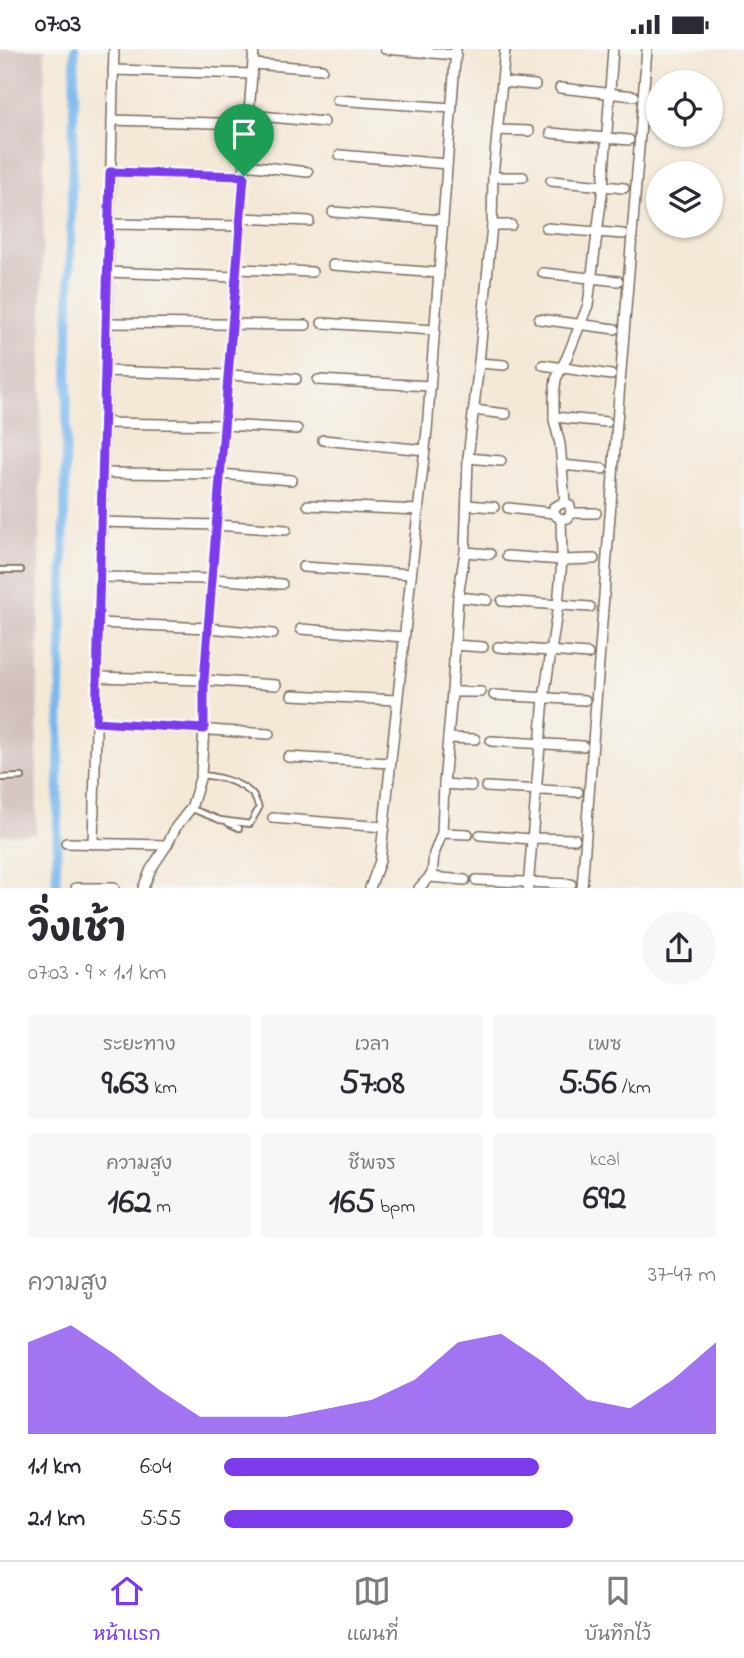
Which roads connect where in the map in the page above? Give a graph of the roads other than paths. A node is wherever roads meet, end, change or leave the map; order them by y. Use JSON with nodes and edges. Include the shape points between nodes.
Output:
{"nodes":[{"id":1,"x":114,"y":49,"type":"edge"},
{"id":2,"x":254,"y":49,"type":"edge"},
{"id":3,"x":385,"y":49,"type":"edge"},
{"id":4,"x":505,"y":49,"type":"edge"},
{"id":5,"x":613,"y":49,"type":"edge"},
{"id":6,"x":647,"y":49,"type":"edge"},
{"id":7,"x":456,"y":52,"type":"edge"},
{"id":8,"x":253,"y":69,"type":"junction"},
{"id":9,"x":322,"y":69,"type":"dead end"},
{"id":10,"x":113,"y":70,"type":"junction"},
{"id":11,"x":502,"y":82,"type":"junction"},
{"id":12,"x":535,"y":85,"type":"dead end"},
{"id":13,"x":559,"y":88,"type":"dead end"},
{"id":14,"x":610,"y":92,"type":"junction"},
{"id":15,"x":634,"y":96,"type":"dead end"},
{"id":16,"x":337,"y":100,"type":"dead end"},
{"id":17,"x":452,"y":108,"type":"junction"},
{"id":18,"x":249,"y":119,"type":"junction"},
{"id":19,"x":112,"y":120,"type":"junction"},
{"id":20,"x":324,"y":121,"type":"dead end"},
{"id":21,"x":497,"y":130,"type":"junction"},
{"id":22,"x":529,"y":131,"type":"dead end"},
{"id":23,"x":551,"y":133,"type":"dead end"},
{"id":24,"x":607,"y":138,"type":"junction"},
{"id":25,"x":629,"y":140,"type":"dead end"},
{"id":26,"x":340,"y":155,"type":"dead end"},
{"id":27,"x":447,"y":164,"type":"junction"},
{"id":28,"x":245,"y":166,"type":"junction"},
{"id":29,"x":110,"y":172,"type":"junction"},
{"id":30,"x":308,"y":172,"type":"dead end"},
{"id":31,"x":244,"y":176,"type":"junction"},
{"id":32,"x":493,"y":177,"type":"junction"},
{"id":33,"x":523,"y":177,"type":"dead end"},
{"id":34,"x":551,"y":181,"type":"dead end"},
{"id":35,"x":603,"y":187,"type":"junction"},
{"id":36,"x":624,"y":188,"type":"dead end"},
{"id":37,"x":333,"y":212,"type":"dead end"},
{"id":38,"x":443,"y":220,"type":"junction"},
{"id":39,"x":309,"y":221,"type":"dead end"},
{"id":40,"x":240,"y":222,"type":"junction"},
{"id":41,"x":109,"y":224,"type":"junction"},
{"id":42,"x":492,"y":225,"type":"junction"},
{"id":43,"x":510,"y":225,"type":"dead end"},
{"id":44,"x":546,"y":228,"type":"dead end"},
{"id":45,"x":598,"y":233,"type":"junction"},
{"id":46,"x":623,"y":234,"type":"dead end"},
{"id":47,"x":332,"y":265,"type":"dead end"},
{"id":48,"x":108,"y":272,"type":"junction"},
{"id":49,"x":312,"y":272,"type":"dead end"},
{"id":50,"x":236,"y":273,"type":"junction"},
{"id":51,"x":439,"y":273,"type":"junction"},
{"id":52,"x":543,"y":273,"type":"dead end"},
{"id":53,"x":592,"y":279,"type":"junction"},
{"id":54,"x":618,"y":281,"type":"dead end"},
{"id":55,"x":539,"y":319,"type":"dead end"},
{"id":56,"x":107,"y":323,"type":"junction"},
{"id":57,"x":322,"y":323,"type":"dead end"},
{"id":58,"x":582,"y":323,"type":"junction"},
{"id":59,"x":232,"y":325,"type":"junction"},
{"id":60,"x":306,"y":325,"type":"dead end"},
{"id":61,"x":615,"y":329,"type":"dead end"},
{"id":62,"x":435,"y":330,"type":"junction"},
{"id":63,"x":479,"y":363,"type":"junction"},
{"id":64,"x":504,"y":365,"type":"dead end"},
{"id":65,"x":543,"y":365,"type":"dead end"},
{"id":66,"x":561,"y":367,"type":"junction"},
{"id":67,"x":105,"y":371,"type":"junction"},
{"id":68,"x":228,"y":375,"type":"junction"},
{"id":69,"x":611,"y":375,"type":"dead end"},
{"id":70,"x":296,"y":379,"type":"dead end"},
{"id":71,"x":318,"y":380,"type":"dead end"},
{"id":72,"x":430,"y":386,"type":"junction"},
{"id":73,"x":474,"y":410,"type":"junction"},
{"id":74,"x":506,"y":414,"type":"dead end"},
{"id":75,"x":554,"y":417,"type":"junction"},
{"id":76,"x":104,"y":422,"type":"junction"},
{"id":77,"x":607,"y":422,"type":"dead end"},
{"id":78,"x":224,"y":425,"type":"junction"},
{"id":79,"x":297,"y":429,"type":"dead end"},
{"id":80,"x":323,"y":440,"type":"dead end"},
{"id":81,"x":425,"y":450,"type":"junction"},
{"id":82,"x":468,"y":458,"type":"junction"},
{"id":83,"x":501,"y":461,"type":"dead end"},
{"id":84,"x":562,"y":465,"type":"junction"},
{"id":85,"x":603,"y":469,"type":"dead end"},
{"id":86,"x":103,"y":473,"type":"junction"},
{"id":87,"x":220,"y":474,"type":"junction"},
{"id":88,"x":291,"y":480,"type":"dead end"},
{"id":89,"x":565,"y":502,"type":"junction"},
{"id":90,"x":309,"y":505,"type":"dead end"},
{"id":91,"x":467,"y":505,"type":"junction"},
{"id":92,"x":494,"y":507,"type":"dead end"},
{"id":93,"x":508,"y":508,"type":"dead end"},
{"id":94,"x":418,"y":510,"type":"junction"},
{"id":95,"x":571,"y":513,"type":"junction"},
{"id":96,"x":596,"y":513,"type":"dead end"},
{"id":97,"x":558,"y":516,"type":"junction"},
{"id":98,"x":101,"y":522,"type":"junction"},
{"id":99,"x":216,"y":525,"type":"junction"},
{"id":100,"x":286,"y":530,"type":"dead end"},
{"id":101,"x":465,"y":552,"type":"junction"},
{"id":102,"x":490,"y":554,"type":"dead end"},
{"id":103,"x":507,"y":556,"type":"dead end"},
{"id":104,"x":594,"y":559,"type":"dead end"},
{"id":105,"x":562,"y":560,"type":"junction"},
{"id":106,"x":303,"y":567,"type":"dead end"},
{"id":107,"x":0,"y":569,"type":"edge"},
{"id":108,"x":21,"y":571,"type":"dead end"},
{"id":109,"x":411,"y":574,"type":"junction"},
{"id":110,"x":100,"y":577,"type":"junction"},
{"id":111,"x":212,"y":579,"type":"junction"},
{"id":112,"x":282,"y":584,"type":"dead end"},
{"id":113,"x":458,"y":597,"type":"junction"},
{"id":114,"x":487,"y":600,"type":"dead end"},
{"id":115,"x":502,"y":601,"type":"dead end"},
{"id":116,"x":558,"y":605,"type":"junction"},
{"id":117,"x":590,"y":607,"type":"dead end"},
{"id":118,"x":99,"y":623,"type":"junction"},
{"id":119,"x":208,"y":628,"type":"junction"},
{"id":120,"x":301,"y":629,"type":"dead end"},
{"id":121,"x":273,"y":634,"type":"dead end"},
{"id":122,"x":404,"y":637,"type":"junction"},
{"id":123,"x":454,"y":645,"type":"junction"},
{"id":124,"x":483,"y":647,"type":"dead end"},
{"id":125,"x":498,"y":647,"type":"dead end"},
{"id":126,"x":550,"y":650,"type":"junction"},
{"id":127,"x":588,"y":655,"type":"dead end"},
{"id":128,"x":97,"y":677,"type":"junction"},
{"id":129,"x":204,"y":680,"type":"junction"},
{"id":130,"x":276,"y":685,"type":"dead end"},
{"id":131,"x":452,"y":692,"type":"junction"},
{"id":132,"x":481,"y":692,"type":"dead end"},
{"id":133,"x":292,"y":695,"type":"dead end"},
{"id":134,"x":494,"y":695,"type":"dead end"},
{"id":135,"x":544,"y":698,"type":"junction"},
{"id":136,"x":397,"y":700,"type":"junction"},
{"id":137,"x":585,"y":700,"type":"dead end"},
{"id":138,"x":96,"y":722,"type":"junction"},
{"id":139,"x":204,"y":729,"type":"junction"},
{"id":140,"x":269,"y":734,"type":"dead end"},
{"id":141,"x":448,"y":738,"type":"junction"},
{"id":142,"x":475,"y":739,"type":"dead end"},
{"id":143,"x":491,"y":741,"type":"dead end"},
{"id":144,"x":540,"y":744,"type":"junction"},
{"id":145,"x":583,"y":746,"type":"dead end"},
{"id":146,"x":288,"y":757,"type":"dead end"},
{"id":147,"x":390,"y":763,"type":"junction"},
{"id":148,"x":201,"y":775,"type":"junction"},
{"id":149,"x":22,"y":777,"type":"dead end"},
{"id":150,"x":0,"y":778,"type":"edge"},
{"id":151,"x":444,"y":784,"type":"junction"},
{"id":152,"x":471,"y":786,"type":"dead end"},
{"id":153,"x":486,"y":787,"type":"dead end"},
{"id":154,"x":536,"y":790,"type":"junction"},
{"id":155,"x":579,"y":792,"type":"dead end"},
{"id":156,"x":191,"y":809,"type":"junction"},
{"id":157,"x":273,"y":818,"type":"dead end"},
{"id":158,"x":220,"y":820,"type":"junction"},
{"id":159,"x":383,"y":827,"type":"junction"},
{"id":160,"x":239,"y":828,"type":"dead end"},
{"id":161,"x":442,"y":833,"type":"junction"},
{"id":162,"x":468,"y":834,"type":"dead end"},
{"id":163,"x":480,"y":835,"type":"dead end"},
{"id":164,"x":531,"y":838,"type":"junction"},
{"id":165,"x":575,"y":839,"type":"dead end"},
{"id":166,"x":66,"y":843,"type":"dead end"},
{"id":167,"x":93,"y":844,"type":"junction"},
{"id":168,"x":167,"y":845,"type":"junction"},
{"id":169,"x":430,"y":877,"type":"junction"},
{"id":170,"x":476,"y":880,"type":"dead end"},
{"id":171,"x":458,"y":883,"type":"edge"},
{"id":172,"x":571,"y":884,"type":"dead end"},
{"id":173,"x":528,"y":885,"type":"edge"},
{"id":174,"x":76,"y":888,"type":"edge"},
{"id":175,"x":114,"y":888,"type":"edge"},
{"id":176,"x":143,"y":888,"type":"edge"},
{"id":177,"x":370,"y":888,"type":"edge"},
{"id":178,"x":419,"y":888,"type":"edge"},
{"id":179,"x":582,"y":888,"type":"edge"}],
"edges":[{"from":1,"to":10,"type":"street"},
{"from":2,"to":8,"type":"street"},
{"from":3,"to":7,"type":"street"},
{"from":4,"to":11,"type":"street"},
{"from":5,"to":14,"type":"street"},
{"from":6,"to":179,"type":"street"},
{"from":7,"to":17,"type":"street"},
{"from":8,"to":9,"type":"street"},
{"from":8,"to":10,"type":"street"},
{"from":8,"to":18,"type":"street"},
{"from":10,"to":19,"type":"street"},
{"from":11,"to":12,"type":"street"},
{"from":11,"to":21,"type":"street"},
{"from":13,"to":14,"type":"street"},
{"from":14,"to":15,"type":"street"},
{"from":14,"to":24,"type":"street"},
{"from":16,"to":17,"type":"street"},
{"from":17,"to":27,"type":"street"},
{"from":18,"to":19,"type":"street"},
{"from":18,"to":20,"type":"street"},
{"from":18,"to":28,"type":"street"},
{"from":19,"to":29,"type":"street"},
{"from":21,"to":22,"type":"street"},
{"from":21,"to":32,"type":"street"},
{"from":23,"to":24,"type":"street"},
{"from":24,"to":25,"type":"street"},
{"from":24,"to":35,"type":"street"},
{"from":26,"to":27,"type":"street"},
{"from":27,"to":38,"type":"street"},
{"from":28,"to":30,"type":"street"},
{"from":28,"to":31,"type":"street"},
{"from":29,"to":31,"type":"street"},
{"from":29,"to":41,"type":"street"},
{"from":31,"to":40,"type":"street"},
{"from":32,"to":33,"type":"street"},
{"from":32,"to":42,"type":"street"},
{"from":34,"to":35,"type":"street"},
{"from":35,"to":36,"type":"street"},
{"from":35,"to":45,"type":"street"},
{"from":37,"to":38,"type":"street"},
{"from":38,"to":51,"type":"street"},
{"from":39,"to":40,"type":"street"},
{"from":40,"to":41,"type":"street"},
{"from":40,"to":50,"type":"street"},
{"from":41,"to":48,"type":"street"},
{"from":42,"to":43,"type":"street"},
{"from":42,"to":63,"type":"street"},
{"from":44,"to":45,"type":"street"},
{"from":45,"to":46,"type":"street"},
{"from":45,"to":53,"type":"street"},
{"from":47,"to":51,"type":"street"},
{"from":48,"to":50,"type":"street"},
{"from":48,"to":56,"type":"street"},
{"from":49,"to":50,"type":"street"},
{"from":50,"to":59,"type":"street"},
{"from":51,"to":62,"type":"street"},
{"from":52,"to":53,"type":"street"},
{"from":53,"to":54,"type":"street"},
{"from":53,"to":58,"type":"street"},
{"from":55,"to":58,"type":"street"},
{"from":56,"to":59,"type":"street"},
{"from":56,"to":67,"type":"street"},
{"from":57,"to":62,"type":"street"},
{"from":58,"to":61,"type":"street"},
{"from":58,"to":66,"type":"street"},
{"from":59,"to":60,"type":"street"},
{"from":59,"to":68,"type":"street"},
{"from":62,"to":72,"type":"street"},
{"from":63,"to":64,"type":"street"},
{"from":63,"to":73,"type":"street"},
{"from":65,"to":66,"type":"street"},
{"from":66,"to":69,"type":"street"},
{"from":66,"to":75,"type":"street"},
{"from":67,"to":68,"type":"street"},
{"from":67,"to":76,"type":"street"},
{"from":68,"to":70,"type":"street"},
{"from":68,"to":78,"type":"street"},
{"from":71,"to":72,"type":"street"},
{"from":72,"to":81,"type":"street"},
{"from":73,"to":74,"type":"street"},
{"from":73,"to":82,"type":"street"},
{"from":75,"to":77,"type":"street"},
{"from":75,"to":84,"type":"street"},
{"from":76,"to":78,"type":"street"},
{"from":76,"to":86,"type":"street"},
{"from":78,"to":79,"type":"street"},
{"from":78,"to":87,"type":"street"},
{"from":80,"to":81,"type":"street"},
{"from":81,"to":94,"type":"street"},
{"from":82,"to":83,"type":"street"},
{"from":82,"to":91,"type":"street"},
{"from":84,"to":85,"type":"street"},
{"from":84,"to":89,"type":"street"},
{"from":86,"to":87,"type":"street"},
{"from":86,"to":98,"type":"street"},
{"from":87,"to":88,"type":"street"},
{"from":87,"to":99,"type":"street"},
{"from":89,"to":95,"type":"street"},
{"from":89,"to":97,"type":"street","via":[[554,507]]},
{"from":90,"to":94,"type":"street"},
{"from":91,"to":92,"type":"street"},
{"from":91,"to":101,"type":"street"},
{"from":93,"to":97,"type":"street"},
{"from":94,"to":109,"type":"street"},
{"from":95,"to":96,"type":"street"},
{"from":95,"to":97,"type":"street","via":[[568,518]]},
{"from":97,"to":105,"type":"street"},
{"from":98,"to":99,"type":"street"},
{"from":98,"to":110,"type":"street"},
{"from":99,"to":100,"type":"street"},
{"from":99,"to":111,"type":"street"},
{"from":101,"to":102,"type":"street"},
{"from":101,"to":113,"type":"street"},
{"from":103,"to":105,"type":"street"},
{"from":104,"to":105,"type":"street"},
{"from":105,"to":116,"type":"street"},
{"from":106,"to":109,"type":"street"},
{"from":107,"to":108,"type":"lane"},
{"from":109,"to":122,"type":"street"},
{"from":110,"to":111,"type":"street"},
{"from":110,"to":118,"type":"street"},
{"from":111,"to":112,"type":"street"},
{"from":111,"to":119,"type":"street"},
{"from":113,"to":114,"type":"street"},
{"from":113,"to":123,"type":"street"},
{"from":115,"to":116,"type":"street"},
{"from":116,"to":117,"type":"street"},
{"from":116,"to":126,"type":"street"},
{"from":118,"to":119,"type":"street"},
{"from":118,"to":128,"type":"street"},
{"from":119,"to":121,"type":"street"},
{"from":119,"to":129,"type":"street"},
{"from":120,"to":122,"type":"street"},
{"from":122,"to":136,"type":"street"},
{"from":123,"to":124,"type":"street"},
{"from":123,"to":131,"type":"street"},
{"from":125,"to":126,"type":"street"},
{"from":126,"to":127,"type":"street"},
{"from":126,"to":135,"type":"street"},
{"from":128,"to":129,"type":"street"},
{"from":128,"to":138,"type":"street"},
{"from":129,"to":130,"type":"street"},
{"from":129,"to":139,"type":"street"},
{"from":131,"to":132,"type":"street"},
{"from":131,"to":141,"type":"street"},
{"from":133,"to":136,"type":"street"},
{"from":134,"to":135,"type":"street"},
{"from":135,"to":137,"type":"street"},
{"from":135,"to":144,"type":"street"},
{"from":136,"to":147,"type":"street"},
{"from":138,"to":139,"type":"street"},
{"from":138,"to":167,"type":"street"},
{"from":139,"to":140,"type":"street"},
{"from":139,"to":148,"type":"street"},
{"from":141,"to":142,"type":"street"},
{"from":141,"to":151,"type":"street"},
{"from":143,"to":144,"type":"street"},
{"from":144,"to":145,"type":"street"},
{"from":144,"to":154,"type":"street"},
{"from":146,"to":147,"type":"street"},
{"from":147,"to":159,"type":"street"},
{"from":148,"to":156,"type":"street"},
{"from":148,"to":158,"type":"lane","via":[[238,785],[253,794],[259,808],[250,824]]},
{"from":149,"to":150,"type":"lane"},
{"from":151,"to":152,"type":"street"},
{"from":151,"to":161,"type":"street"},
{"from":153,"to":154,"type":"street"},
{"from":154,"to":155,"type":"street"},
{"from":154,"to":164,"type":"street"},
{"from":156,"to":158,"type":"lane"},
{"from":156,"to":168,"type":"street"},
{"from":157,"to":159,"type":"street"},
{"from":158,"to":160,"type":"lane"},
{"from":159,"to":177,"type":"street","via":[[380,861]]},
{"from":161,"to":162,"type":"street"},
{"from":161,"to":169,"type":"street"},
{"from":163,"to":164,"type":"street"},
{"from":164,"to":165,"type":"street"},
{"from":164,"to":173,"type":"street"},
{"from":166,"to":167,"type":"street"},
{"from":167,"to":168,"type":"street"},
{"from":168,"to":176,"type":"street"},
{"from":169,"to":171,"type":"street"},
{"from":169,"to":178,"type":"street"},
{"from":170,"to":173,"type":"street"},
{"from":172,"to":173,"type":"street"},
{"from":174,"to":175,"type":"street"}]}
